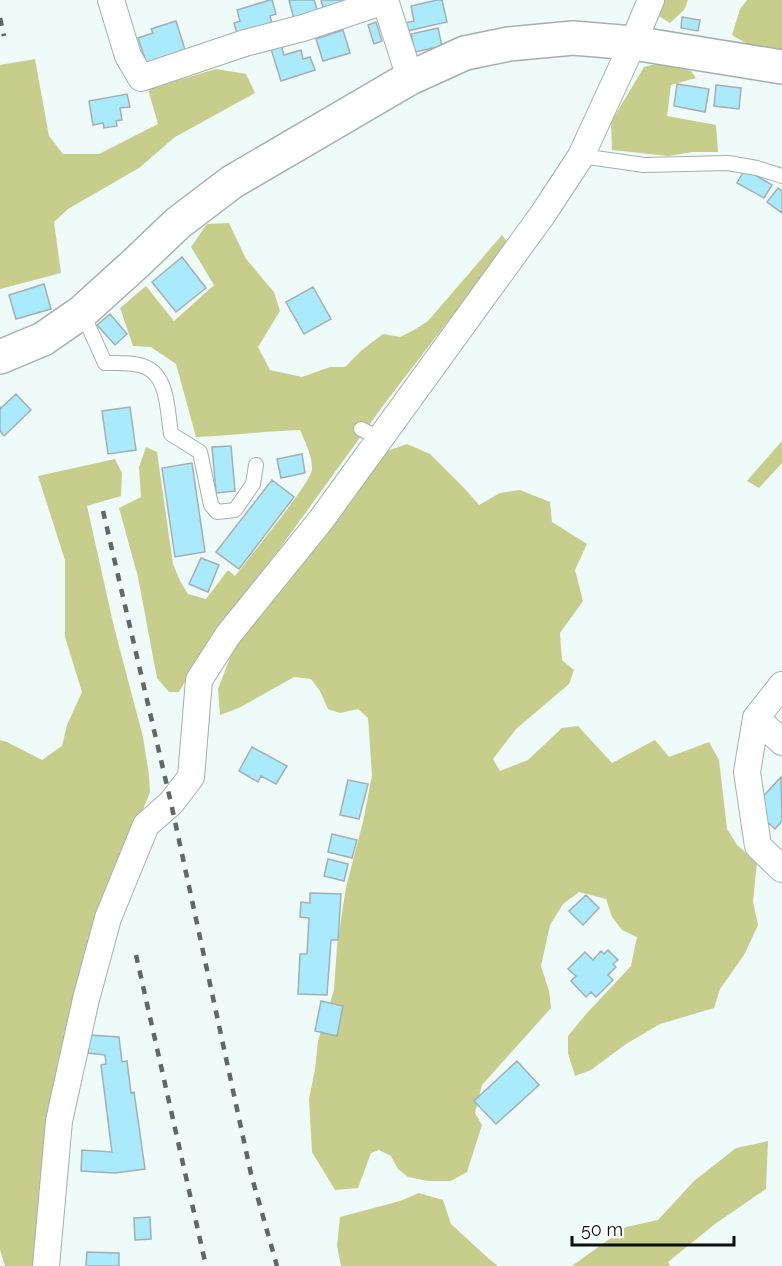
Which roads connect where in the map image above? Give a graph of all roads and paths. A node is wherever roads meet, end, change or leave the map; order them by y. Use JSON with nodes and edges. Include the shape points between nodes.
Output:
{"nodes":[{"id":1,"x":111,"y":0,"type":"edge"},
{"id":2,"x":651,"y":0,"type":"edge"},
{"id":3,"x":385,"y":1,"type":"edge"},
{"id":4,"x":633,"y":43,"type":"junction"},
{"id":5,"x":782,"y":67,"type":"edge"},
{"id":6,"x":410,"y":78,"type":"junction"},
{"id":7,"x":581,"y":156,"type":"junction"},
{"id":8,"x":782,"y":176,"type":"edge"},
{"id":9,"x":82,"y":312,"type":"junction"},
{"id":10,"x":0,"y":357,"type":"edge"},
{"id":11,"x":256,"y":465,"type":"dead end"},
{"id":12,"x":782,"y":685,"type":"edge"},
{"id":13,"x":756,"y":718,"type":"junction"},
{"id":14,"x":782,"y":742,"type":"edge"},
{"id":15,"x":782,"y":869,"type":"edge"},
{"id":16,"x":46,"y":1266,"type":"edge"}],
"edges":[{"from":1,"to":3,"type":"street","via":[[128,56],[141,78]]},
{"from":2,"to":4,"type":"street"},
{"from":3,"to":6,"type":"street"},
{"from":4,"to":5,"type":"street"},
{"from":4,"to":6,"type":"street","via":[[573,39],[509,44],[465,53]]},
{"from":4,"to":7,"type":"street"},
{"from":6,"to":9,"type":"street","via":[[232,182],[178,223]]},
{"from":7,"to":8,"type":"lane","via":[[644,165],[728,163]]},
{"from":7,"to":16,"type":"street","via":[[543,214],[370,434],[321,520],[228,635],[199,680],[191,777],[146,825],[108,918],[86,999],[59,1121]]},
{"from":9,"to":10,"type":"street","via":[[43,339]]},
{"from":9,"to":11,"type":"lane","via":[[105,363],[141,365],[158,375],[165,390],[171,434],[200,452],[211,505],[217,512],[235,510],[253,484]]},
{"from":12,"to":13,"type":"street"},
{"from":13,"to":14,"type":"street"},
{"from":13,"to":15,"type":"street","via":[[747,772],[758,846]]}]}
